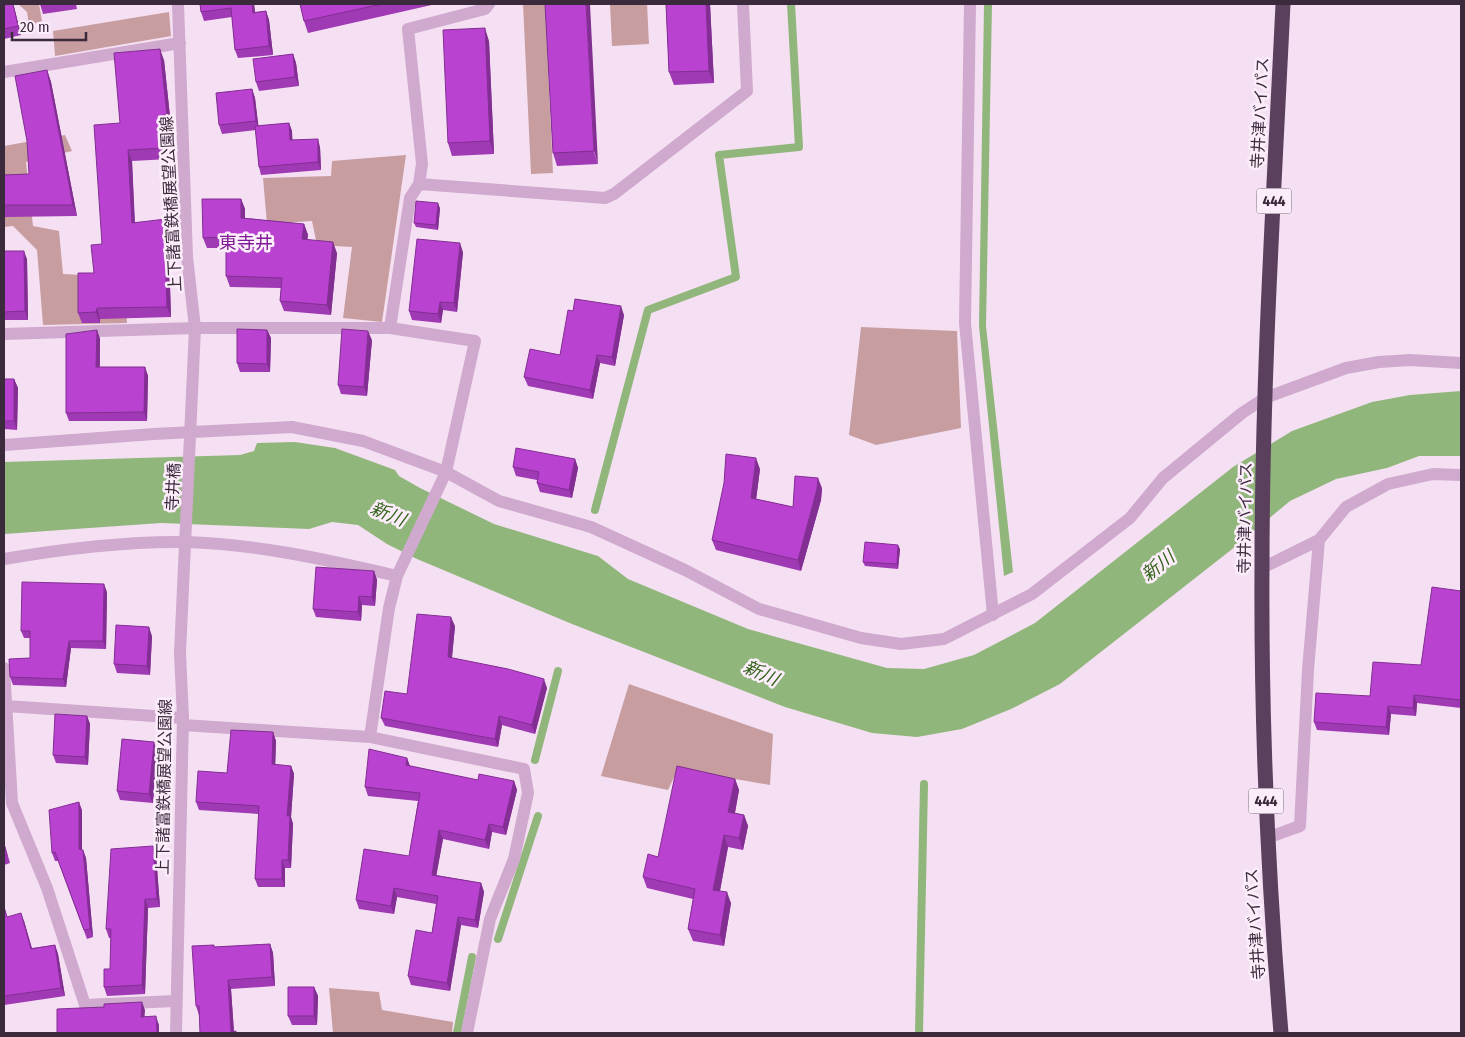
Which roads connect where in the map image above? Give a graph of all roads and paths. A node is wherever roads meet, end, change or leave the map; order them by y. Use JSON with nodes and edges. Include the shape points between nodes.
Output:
{"nodes":[{"id":1,"x":178,"y":4,"type":"edge"},
{"id":2,"x":489,"y":4,"type":"edge"},
{"id":3,"x":743,"y":4,"type":"edge"},
{"id":4,"x":970,"y":4,"type":"edge"},
{"id":5,"x":1283,"y":4,"type":"edge"},
{"id":6,"x":180,"y":43,"type":"junction"},
{"id":7,"x":4,"y":72,"type":"edge"},
{"id":8,"x":419,"y":184,"type":"junction"},
{"id":9,"x":195,"y":328,"type":"junction"},
{"id":10,"x":390,"y":328,"type":"junction"},
{"id":11,"x":4,"y":334,"type":"edge"},
{"id":12,"x":1461,"y":363,"type":"edge"},
{"id":13,"x":1265,"y":398,"type":"junction"},
{"id":14,"x":192,"y":433,"type":"junction"},
{"id":15,"x":4,"y":445,"type":"edge"},
{"id":16,"x":1461,"y":475,"type":"edge"},
{"id":17,"x":444,"y":476,"type":"junction"},
{"id":18,"x":1319,"y":540,"type":"junction"},
{"id":19,"x":186,"y":542,"type":"junction"},
{"id":20,"x":4,"y":559,"type":"edge"},
{"id":21,"x":1262,"y":568,"type":"junction"},
{"id":22,"x":399,"y":571,"type":"junction"},
{"id":23,"x":993,"y":615,"type":"junction"},
{"id":24,"x":4,"y":668,"type":"edge"},
{"id":25,"x":6,"y":706,"type":"junction"},
{"id":26,"x":183,"y":722,"type":"junction"},
{"id":27,"x":370,"y":737,"type":"junction"},
{"id":28,"x":1267,"y":838,"type":"junction"},
{"id":29,"x":176,"y":1001,"type":"junction"},
{"id":30,"x":176,"y":1033,"type":"edge"},
{"id":31,"x":467,"y":1033,"type":"edge"},
{"id":32,"x":1281,"y":1033,"type":"edge"}],
"edges":[{"from":1,"to":6,"type":"street","name":"上下諸富鉄橋展望公園線"},
{"from":2,"to":8,"type":"street","via":[[485,9],[408,29],[422,164]]},
{"from":3,"to":8,"type":"street","via":[[747,90],[614,194],[605,198]]},
{"from":4,"to":23,"type":"street","via":[[966,323]]},
{"from":5,"to":13,"type":"highway","name":"寺井津バイパス","number":"444"},
{"from":6,"to":7,"type":"street"},
{"from":6,"to":9,"type":"street","name":"上下諸富鉄橋展望公園線","via":[[187,257]]},
{"from":8,"to":10,"type":"street","via":[[410,198]]},
{"from":9,"to":10,"type":"street"},
{"from":9,"to":11,"type":"street"},
{"from":9,"to":14,"type":"street","name":"上下諸富鉄橋展望公園線"},
{"from":10,"to":17,"type":"street","via":[[475,341]]},
{"from":12,"to":13,"type":"street","via":[[1379,362],[1346,368]]},
{"from":13,"to":21,"type":"highway","name":"寺井津バイパス","number":"444"},
{"from":13,"to":23,"type":"street","via":[[1163,478],[1130,518],[1032,594]]},
{"from":14,"to":15,"type":"street"},
{"from":14,"to":17,"type":"street","via":[[292,427],[363,441]]},
{"from":14,"to":19,"type":"street","name":"寺井橋"},
{"from":16,"to":18,"type":"street","via":[[1433,474],[1388,484],[1346,507]]},
{"from":17,"to":22,"type":"street"},
{"from":17,"to":23,"type":"street","via":[[499,501],[591,527],[760,609],[861,638],[901,644],[944,638]]},
{"from":18,"to":21,"type":"street"},
{"from":18,"to":28,"type":"street","via":[[1300,826]]},
{"from":19,"to":20,"type":"street","via":[[66,548]]},
{"from":19,"to":22,"type":"street","via":[[295,553]]},
{"from":19,"to":26,"type":"street","name":"上下諸富鉄橋展望公園線","via":[[180,653]]},
{"from":21,"to":28,"type":"highway","name":"寺井津バイパス","number":"444"},
{"from":22,"to":27,"type":"street","via":[[389,608]]},
{"from":24,"to":25,"type":"street"},
{"from":25,"to":26,"type":"street"},
{"from":25,"to":29,"type":"street","via":[[12,803],[46,888],[85,1005]]},
{"from":26,"to":27,"type":"street"},
{"from":26,"to":29,"type":"street","name":"上下諸富鉄橋展望公園線"},
{"from":27,"to":31,"type":"street","via":[[524,769],[528,792],[514,859],[490,919]]},
{"from":28,"to":32,"type":"highway","name":"寺井津バイパス","number":"444"},
{"from":29,"to":30,"type":"street","name":"上下諸富鉄橋展望公園線"}]}
